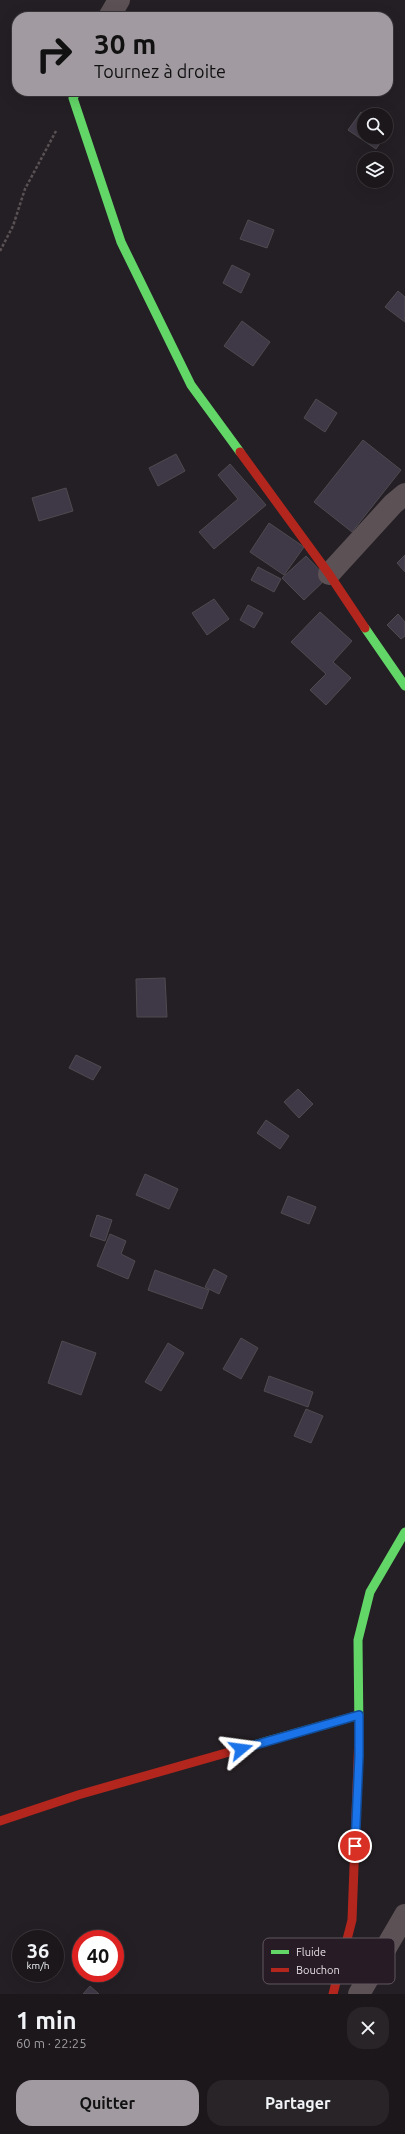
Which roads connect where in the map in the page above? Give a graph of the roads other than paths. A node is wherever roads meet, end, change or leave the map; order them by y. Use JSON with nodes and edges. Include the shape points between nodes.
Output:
{"nodes":[{"id":1,"x":119,"y":0,"type":"edge"},
{"id":2,"x":113,"y":12,"type":"edge"},
{"id":3,"x":75,"y":96,"type":"edge"},
{"id":4,"x":405,"y":494,"type":"edge"},
{"id":5,"x":329,"y":574,"type":"junction"},
{"id":6,"x":405,"y":686,"type":"edge"},
{"id":7,"x":405,"y":1532,"type":"edge"},
{"id":8,"x":359,"y":1715,"type":"junction"},
{"id":9,"x":0,"y":1821,"type":"edge"},
{"id":10,"x":405,"y":1915,"type":"edge"},
{"id":11,"x":347,"y":1938,"type":"edge"},
{"id":12,"x":392,"y":1938,"type":"edge"},
{"id":13,"x":336,"y":1984,"type":"edge"},
{"id":14,"x":365,"y":1984,"type":"edge"},
{"id":15,"x":333,"y":1994,"type":"edge"},
{"id":16,"x":359,"y":1994,"type":"edge"}],
"edges":[{"from":1,"to":2,"type":"street"},
{"from":3,"to":5,"type":"street","via":[[122,242],[191,385]]},
{"from":4,"to":5,"type":"street"},
{"from":5,"to":6,"type":"street"},
{"from":7,"to":8,"type":"street","via":[[368,1599],[358,1640]]},
{"from":8,"to":9,"type":"street","via":[[78,1795]]},
{"from":8,"to":11,"type":"street","via":[[352,1920]]},
{"from":10,"to":12,"type":"street"},
{"from":13,"to":15,"type":"street"},
{"from":14,"to":16,"type":"street"}]}
